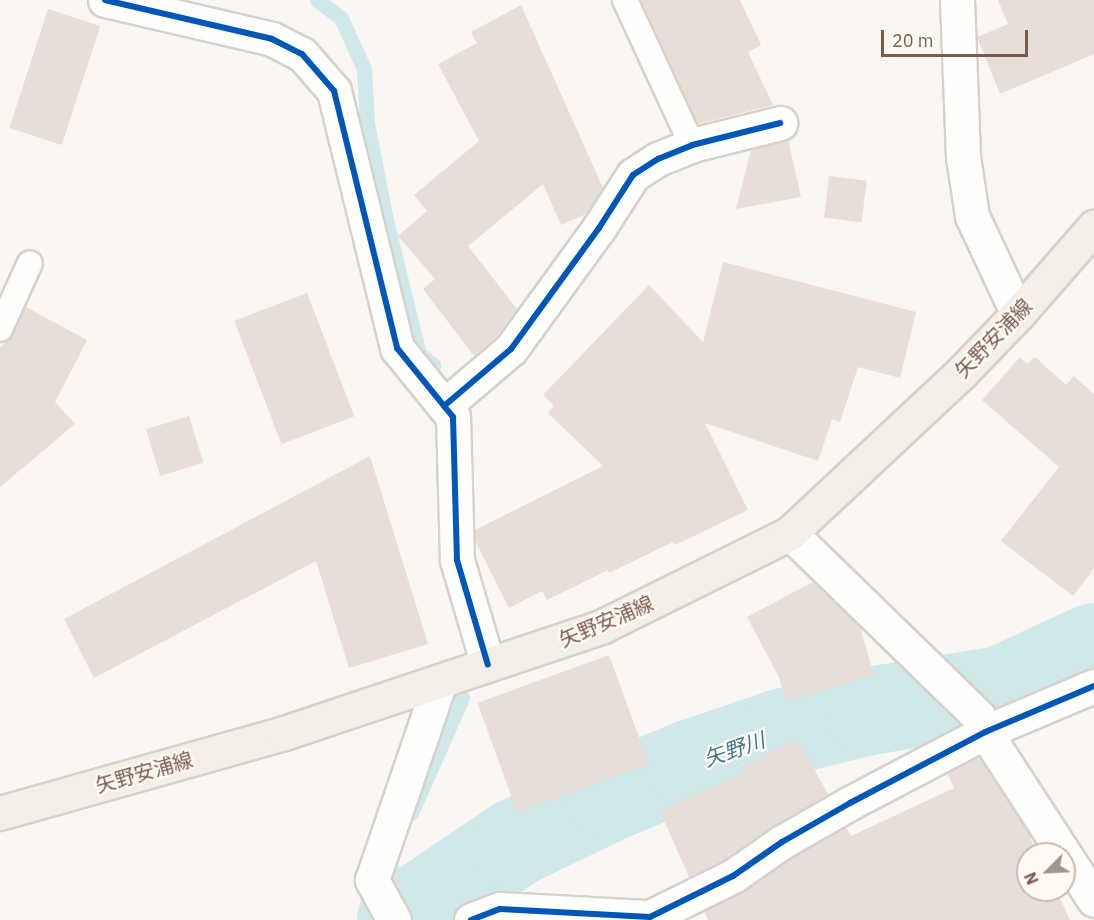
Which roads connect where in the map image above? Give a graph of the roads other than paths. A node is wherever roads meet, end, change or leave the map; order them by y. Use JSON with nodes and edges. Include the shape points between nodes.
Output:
{"nodes":[{"id":1,"x":105,"y":0,"type":"edge"},
{"id":2,"x":625,"y":0,"type":"edge"},
{"id":3,"x":957,"y":0,"type":"edge"},
{"id":4,"x":780,"y":123,"type":"dead end"},
{"id":5,"x":692,"y":145,"type":"junction"},
{"id":6,"x":1094,"y":227,"type":"edge"},
{"id":7,"x":30,"y":263,"type":"dead end"},
{"id":8,"x":1018,"y":314,"type":"junction"},
{"id":9,"x":0,"y":329,"type":"edge"},
{"id":10,"x":444,"y":406,"type":"junction"},
{"id":11,"x":790,"y":533,"type":"junction"},
{"id":12,"x":488,"y":665,"type":"junction"},
{"id":13,"x":440,"y":681,"type":"junction"},
{"id":14,"x":1094,"y":686,"type":"edge"},
{"id":15,"x":981,"y":724,"type":"junction"},
{"id":16,"x":0,"y":813,"type":"edge"},
{"id":17,"x":1094,"y":900,"type":"edge"},
{"id":18,"x":388,"y":909,"type":"edge"},
{"id":19,"x":629,"y":918,"type":"edge"},
{"id":20,"x":471,"y":920,"type":"edge"}],
"edges":[{"from":1,"to":10,"type":"street","via":[[272,39],[302,54],[334,91],[396,348]]},
{"from":2,"to":5,"type":"lane"},
{"from":3,"to":8,"type":"street","via":[[963,157],[972,216]]},
{"from":4,"to":5,"type":"street"},
{"from":5,"to":10,"type":"street","via":[[633,175],[511,349]]},
{"from":6,"to":8,"type":"main road","name":"矢野安浦線"},
{"from":7,"to":9,"type":"lane"},
{"from":8,"to":11,"type":"main road","name":"矢野安浦線","via":[[960,374]]},
{"from":10,"to":12,"type":"street","via":[[453,417],[457,560]]},
{"from":11,"to":12,"type":"main road","name":"矢野安浦線","via":[[603,626]]},
{"from":11,"to":15,"type":"street","via":[[940,678]]},
{"from":12,"to":13,"type":"main road","name":"矢野安浦線"},
{"from":13,"to":16,"type":"main road","name":"矢野安浦線","via":[[284,733]]},
{"from":13,"to":18,"type":"street","via":[[372,880]]},
{"from":14,"to":15,"type":"street"},
{"from":15,"to":17,"type":"street"},
{"from":15,"to":19,"type":"street","via":[[782,842],[733,876],[650,917]]},
{"from":19,"to":20,"type":"street","via":[[500,909]]}]}
